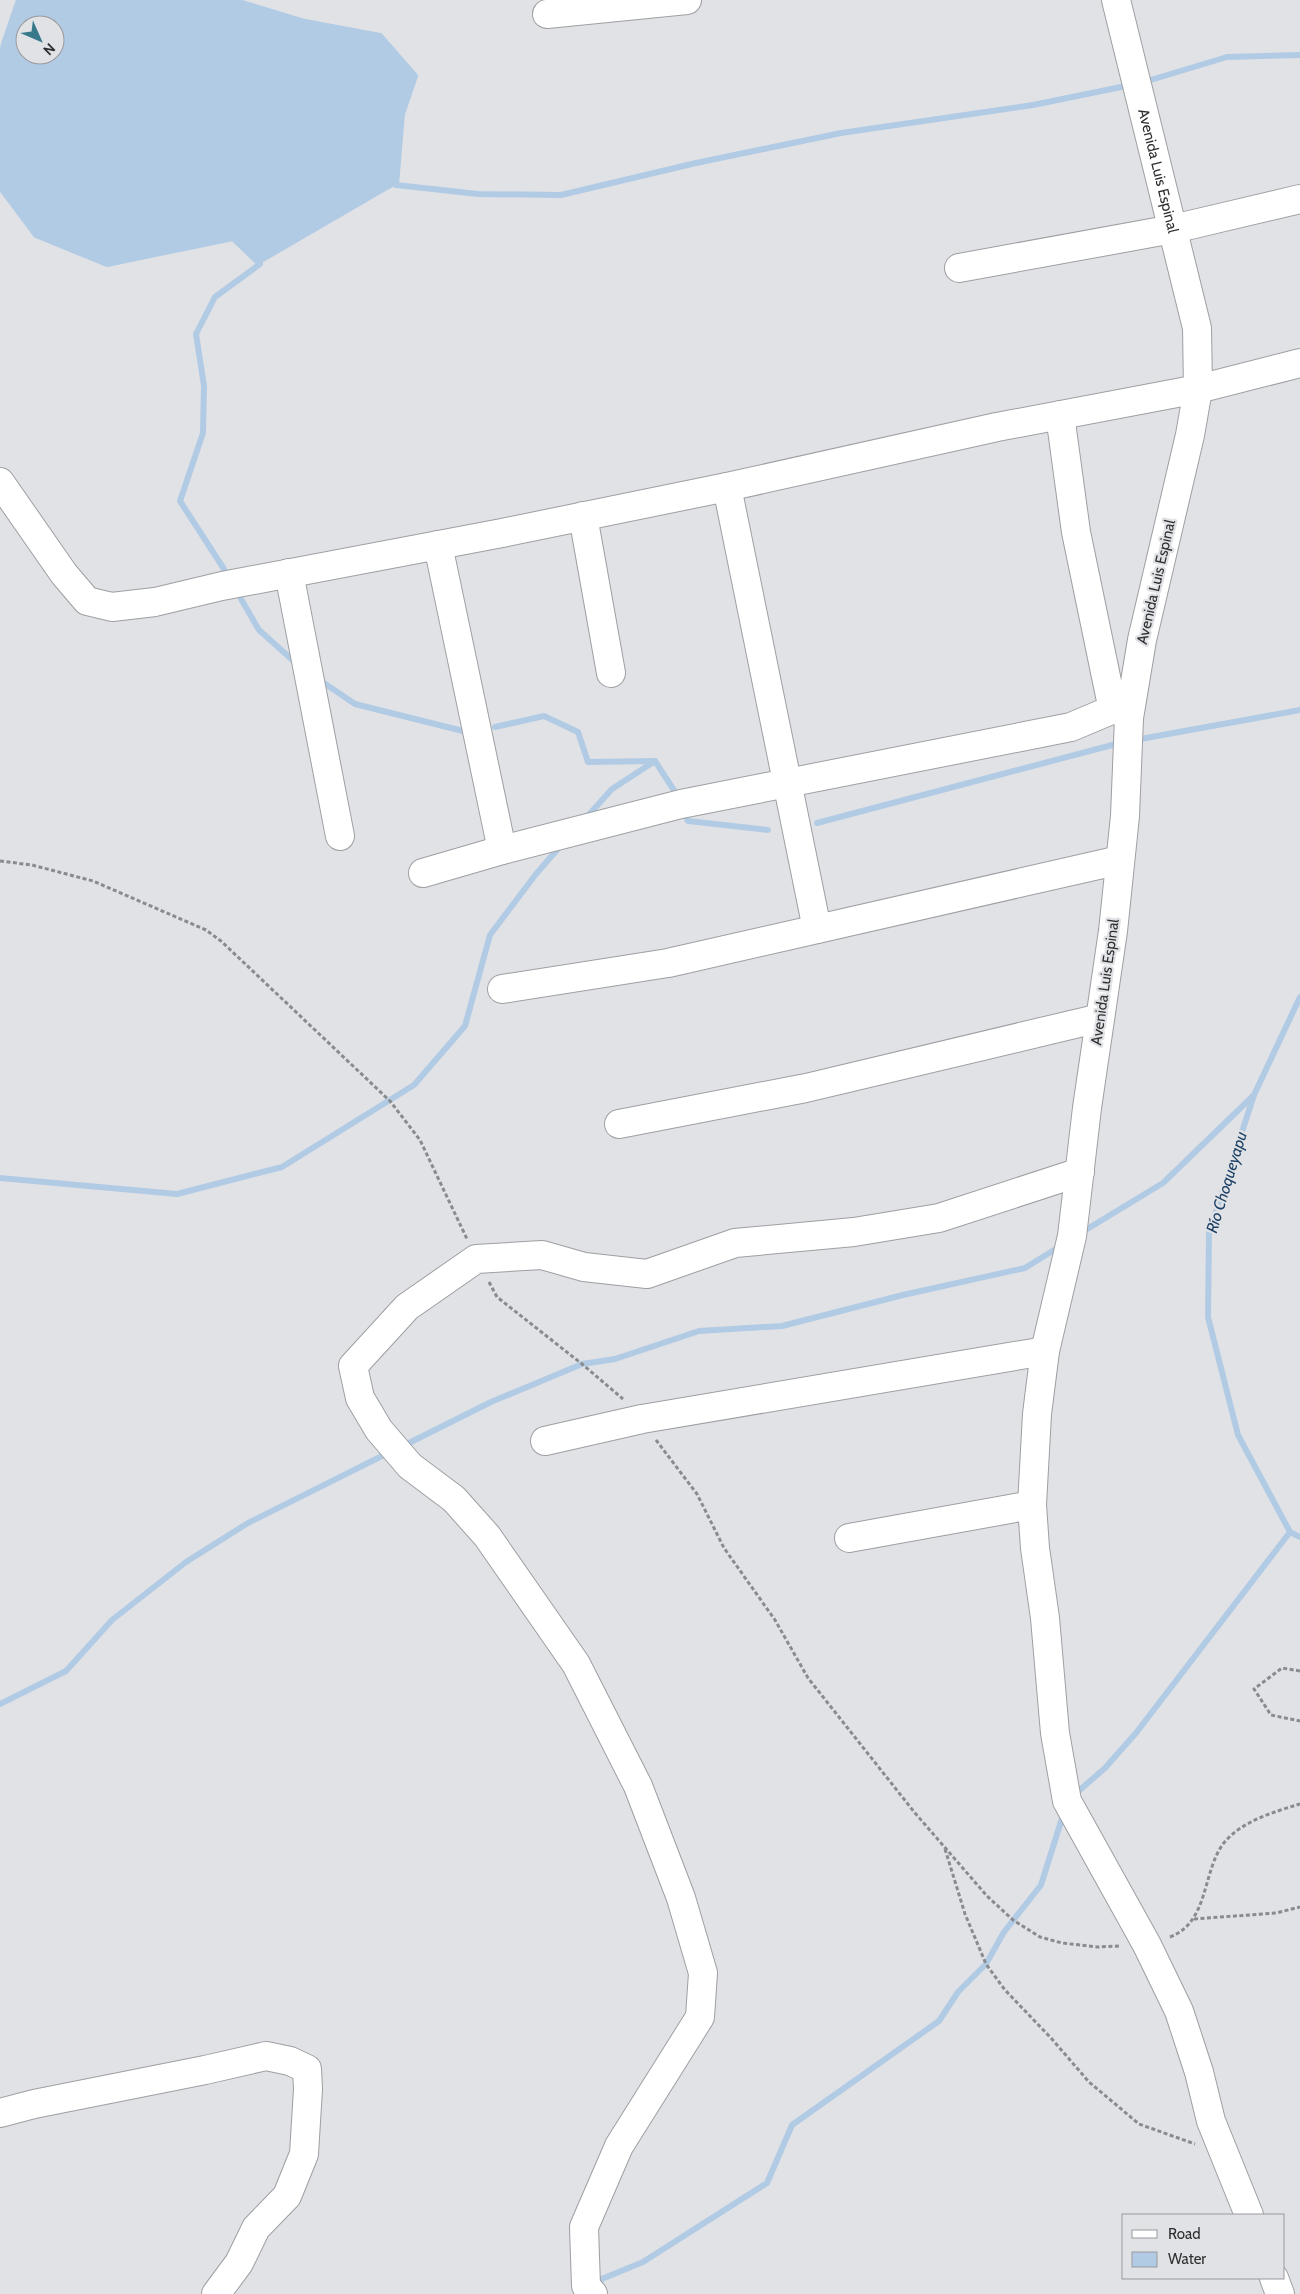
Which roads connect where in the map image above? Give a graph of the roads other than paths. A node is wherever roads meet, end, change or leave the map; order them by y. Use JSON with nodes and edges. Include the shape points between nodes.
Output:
{"nodes":[{"id":1,"x":687,"y":0,"type":"edge"},
{"id":2,"x":1116,"y":0,"type":"edge"},
{"id":3,"x":547,"y":14,"type":"dead end"},
{"id":4,"x":1300,"y":199,"type":"edge"},
{"id":5,"x":1173,"y":229,"type":"junction"},
{"id":6,"x":959,"y":268,"type":"dead end"},
{"id":7,"x":1300,"y":363,"type":"edge"},
{"id":8,"x":1198,"y":389,"type":"junction"},
{"id":9,"x":1060,"y":415,"type":"junction"},
{"id":10,"x":0,"y":482,"type":"edge"},
{"id":11,"x":726,"y":487,"type":"junction"},
{"id":12,"x":583,"y":516,"type":"junction"},
{"id":13,"x":438,"y":545,"type":"junction"},
{"id":14,"x":289,"y":573,"type":"junction"},
{"id":15,"x":612,"y":673,"type":"dead end"},
{"id":16,"x":1123,"y":713,"type":"junction"},
{"id":17,"x":787,"y":783,"type":"junction"},
{"id":18,"x":340,"y":836,"type":"dead end"},
{"id":19,"x":502,"y":850,"type":"junction"},
{"id":20,"x":1120,"y":860,"type":"junction"},
{"id":21,"x":423,"y":873,"type":"dead end"},
{"id":22,"x":817,"y":929,"type":"junction"},
{"id":23,"x":502,"y":989,"type":"dead end"},
{"id":24,"x":1100,"y":1018,"type":"junction"},
{"id":25,"x":618,"y":1124,"type":"dead end"},
{"id":26,"x":1080,"y":1172,"type":"junction"},
{"id":27,"x":1045,"y":1351,"type":"junction"},
{"id":28,"x":545,"y":1441,"type":"dead end"},
{"id":29,"x":1032,"y":1504,"type":"junction"},
{"id":30,"x":849,"y":1538,"type":"dead end"},
{"id":31,"x":0,"y":2113,"type":"edge"},
{"id":32,"x":1249,"y":2214,"type":"edge"},
{"id":33,"x":1274,"y":2279,"type":"edge"},
{"id":34,"x":216,"y":2294,"type":"edge"},
{"id":35,"x":593,"y":2294,"type":"edge"},
{"id":36,"x":1280,"y":2294,"type":"edge"}],
"edges":[{"from":1,"to":3,"type":"street"},
{"from":2,"to":5,"type":"street","name":"Avenida Luis Espinal"},
{"from":4,"to":5,"type":"street"},
{"from":5,"to":6,"type":"street"},
{"from":5,"to":8,"type":"street","name":"Avenida Luis Espinal","via":[[1197,328]]},
{"from":7,"to":8,"type":"street"},
{"from":8,"to":9,"type":"street"},
{"from":8,"to":16,"type":"street","name":"Avenida Luis Espinal","via":[[1190,435]]},
{"from":9,"to":11,"type":"street"},
{"from":9,"to":16,"type":"street","via":[[1076,532],[1110,696]]},
{"from":10,"to":14,"type":"street","via":[[64,574],[87,601],[112,606],[156,602]]},
{"from":11,"to":12,"type":"street"},
{"from":11,"to":17,"type":"street"},
{"from":12,"to":13,"type":"street"},
{"from":12,"to":15,"type":"street"},
{"from":13,"to":14,"type":"street"},
{"from":13,"to":19,"type":"street"},
{"from":14,"to":18,"type":"street"},
{"from":16,"to":17,"type":"street"},
{"from":16,"to":20,"type":"street","name":"Avenida Luis Espinal","via":[[1125,816]]},
{"from":17,"to":19,"type":"street","via":[[681,804]]},
{"from":17,"to":22,"type":"street"},
{"from":19,"to":21,"type":"street"},
{"from":20,"to":22,"type":"street"},
{"from":20,"to":24,"type":"street","name":"Avenida Luis Espinal"},
{"from":22,"to":23,"type":"street","via":[[668,963]]},
{"from":24,"to":25,"type":"street","via":[[806,1088]]},
{"from":24,"to":26,"type":"street","name":"Avenida Luis Espinal"},
{"from":26,"to":27,"type":"street","name":"Avenida Luis Espinal","via":[[1072,1236]]},
{"from":26,"to":35,"type":"street","via":[[939,1218],[854,1232],[735,1243],[647,1274],[584,1266],[542,1255],[476,1259],[407,1307],[353,1366],[360,1398],[379,1430],[410,1466],[454,1499],[487,1536],[576,1664],[638,1786],[681,1898],[702,1973],[700,2018],[619,2146],[584,2227],[586,2286]]},
{"from":27,"to":28,"type":"street","via":[[642,1419]]},
{"from":27,"to":29,"type":"street","name":"Avenida Luis Espinal","via":[[1037,1414]]},
{"from":29,"to":30,"type":"street"},
{"from":29,"to":32,"type":"street","name":"Avenida Luis Espinal","via":[[1055,1733],[1067,1801],[1147,1945],[1179,2011],[1211,2121]]},
{"from":31,"to":34,"type":"street","via":[[266,2056],[307,2069],[304,2154],[288,2196],[256,2228],[239,2263]]},
{"from":33,"to":36,"type":"street"}]}
